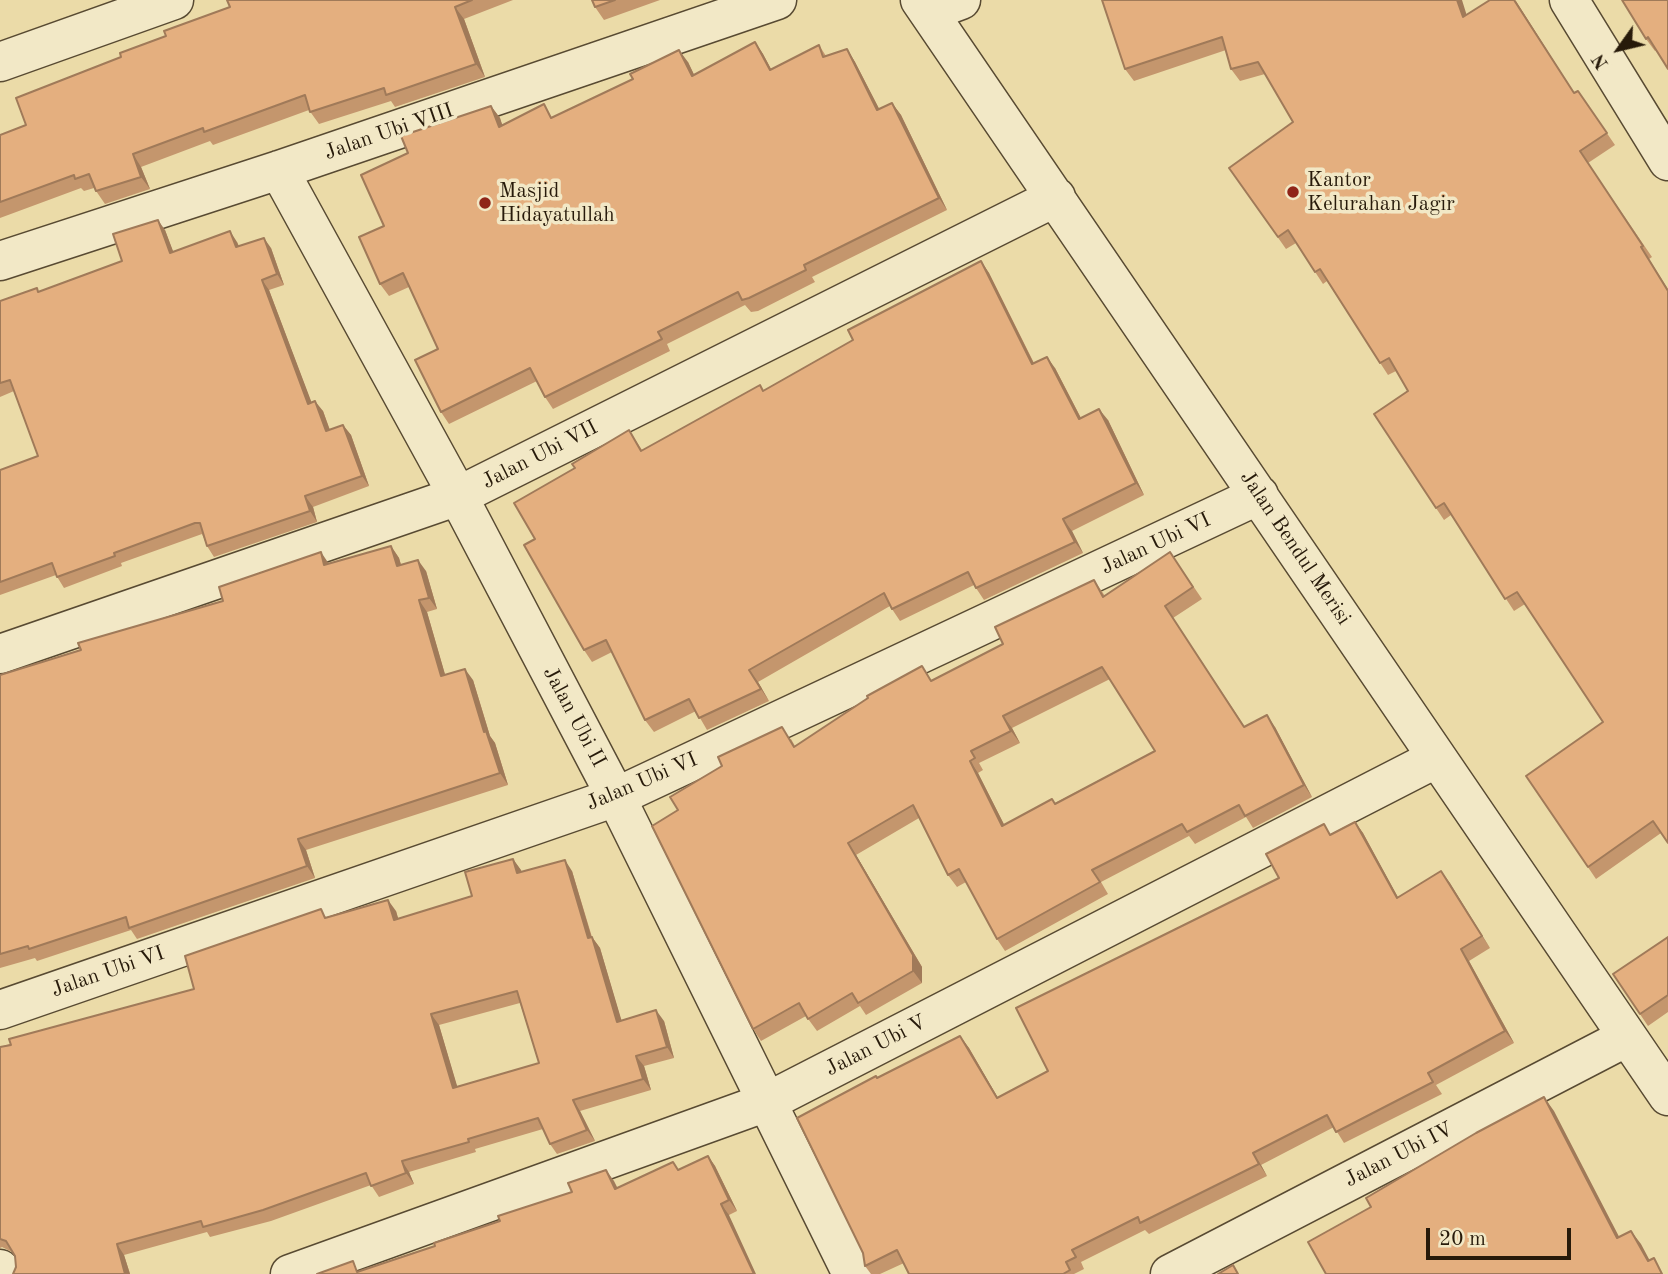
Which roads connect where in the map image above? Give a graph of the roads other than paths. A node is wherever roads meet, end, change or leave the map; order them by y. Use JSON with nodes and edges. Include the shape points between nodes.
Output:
{"nodes":[{"id":1,"x":174,"y":0,"type":"edge"},
{"id":2,"x":777,"y":0,"type":"edge"},
{"id":3,"x":1569,"y":0,"type":"edge"},
{"id":4,"x":937,"y":4,"type":"edge"},
{"id":5,"x":0,"y":62,"type":"edge"},
{"id":6,"x":1668,"y":161,"type":"edge"},
{"id":7,"x":279,"y":170,"type":"junction"},
{"id":8,"x":1056,"y":197,"type":"junction"},
{"id":9,"x":0,"y":261,"type":"edge"},
{"id":10,"x":1259,"y":495,"type":"junction"},
{"id":11,"x":458,"y":496,"type":"junction"},
{"id":12,"x":0,"y":654,"type":"edge"},
{"id":13,"x":1437,"y":758,"type":"junction"},
{"id":14,"x":616,"y":797,"type":"junction"},
{"id":15,"x":0,"y":1010,"type":"edge"},
{"id":16,"x":1628,"y":1037,"type":"junction"},
{"id":17,"x":1668,"y":1096,"type":"edge"},
{"id":18,"x":767,"y":1102,"type":"junction"},
{"id":19,"x":290,"y":1274,"type":"edge"},
{"id":20,"x":852,"y":1274,"type":"edge"},
{"id":21,"x":1170,"y":1274,"type":"edge"}],
"edges":[{"from":1,"to":5,"type":"street"},
{"from":2,"to":7,"type":"street","name":"Jalan Ubi VIII"},
{"from":3,"to":6,"type":"street"},
{"from":4,"to":8,"type":"street","name":"Jalan Bendul Merisi"},
{"from":7,"to":9,"type":"street","name":"Jalan Ubi VIII"},
{"from":7,"to":11,"type":"street","name":"Jalan Ubi II"},
{"from":8,"to":10,"type":"street","name":"Jalan Bendul Merisi"},
{"from":8,"to":11,"type":"street","name":"Jalan Ubi VII"},
{"from":10,"to":13,"type":"street","name":"Jalan Bendul Merisi"},
{"from":10,"to":14,"type":"street","name":"Jalan Ubi VI"},
{"from":11,"to":12,"type":"street","name":"Jalan Ubi VII"},
{"from":11,"to":14,"type":"street","name":"Jalan Ubi II"},
{"from":13,"to":16,"type":"street","name":"Jalan Bendul Merisi"},
{"from":13,"to":18,"type":"street","name":"Jalan Ubi V"},
{"from":14,"to":15,"type":"street","name":"Jalan Ubi VI"},
{"from":14,"to":18,"type":"street","name":"Jalan Ubi II"},
{"from":16,"to":17,"type":"street","name":"Jalan Bendul Merisi"},
{"from":16,"to":21,"type":"street","name":"Jalan Ubi IV"},
{"from":18,"to":19,"type":"street","name":"Jalan Ubi V"},
{"from":18,"to":20,"type":"street","name":"Jalan Ubi II"}]}
